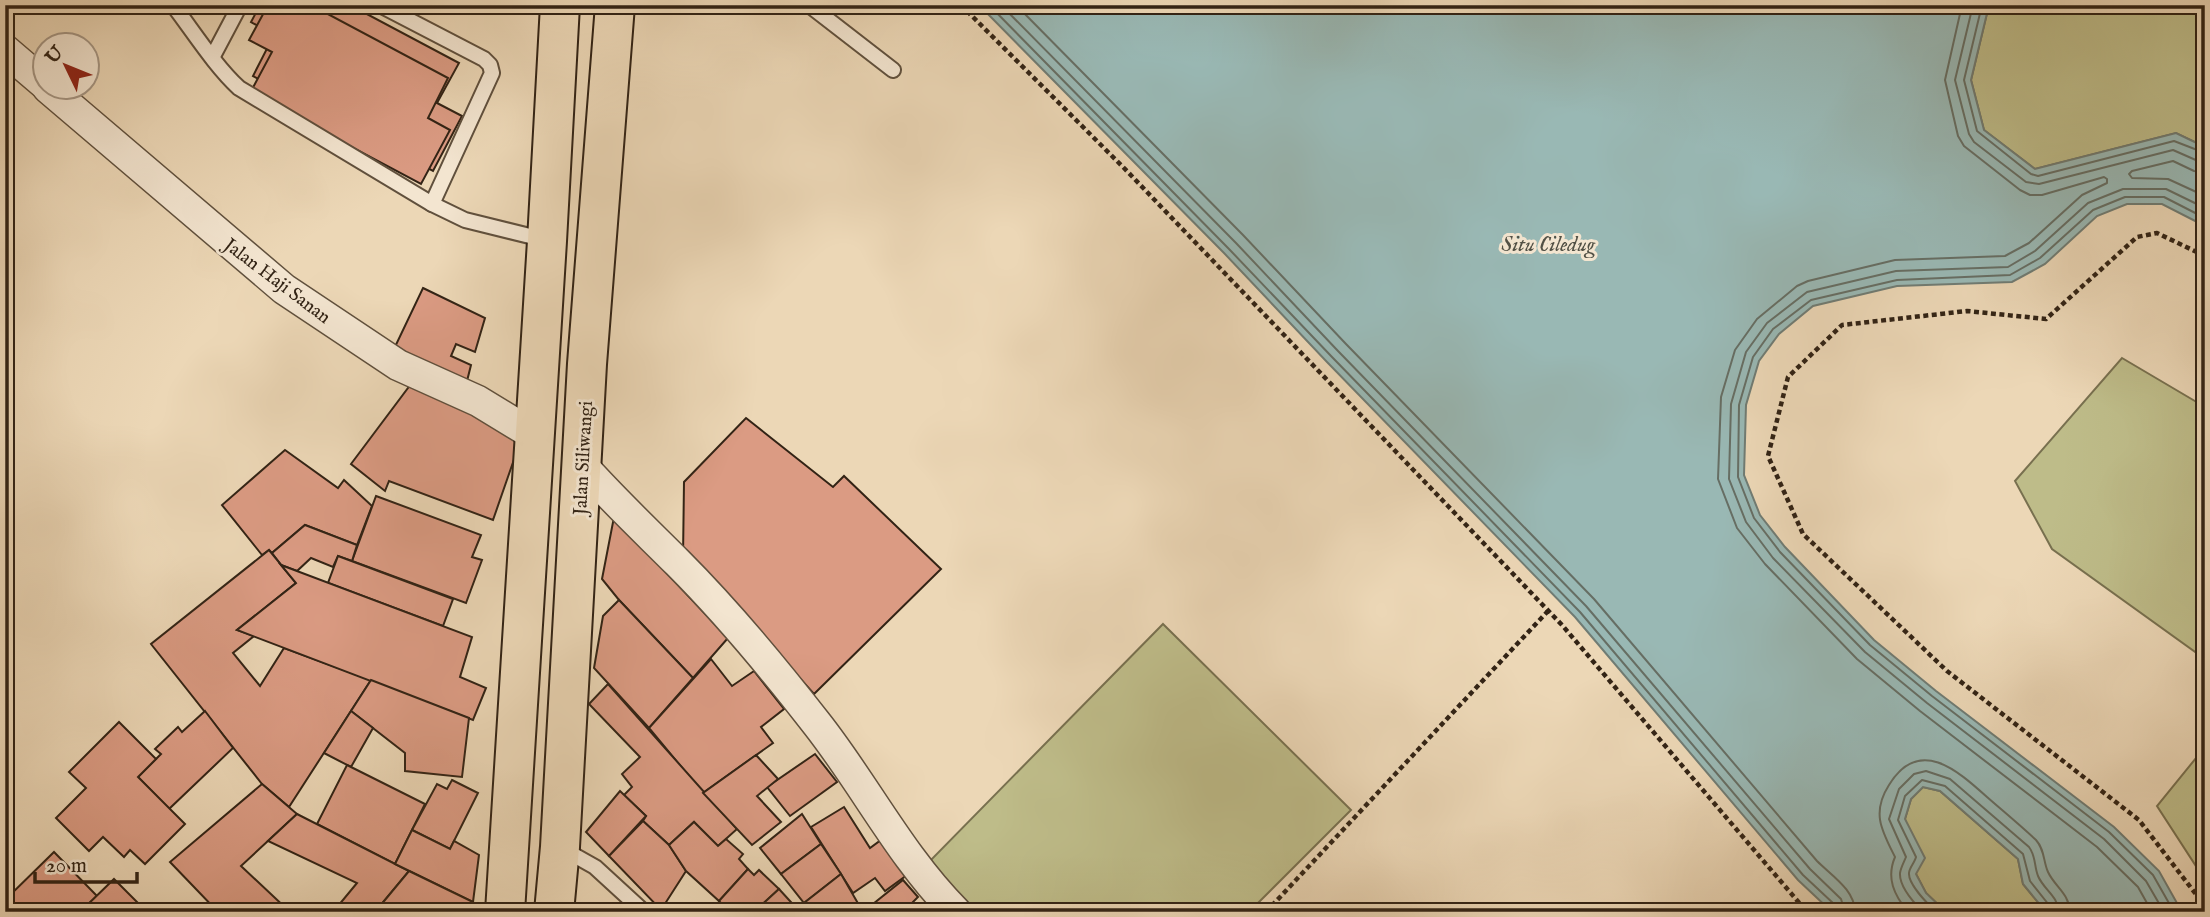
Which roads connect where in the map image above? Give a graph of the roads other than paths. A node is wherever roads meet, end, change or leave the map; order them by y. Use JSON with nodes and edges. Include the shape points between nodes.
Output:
{"nodes":[{"id":1,"x":173,"y":5,"type":"edge"},
{"id":2,"x":240,"y":5,"type":"edge"},
{"id":3,"x":380,"y":5,"type":"edge"},
{"id":4,"x":560,"y":5,"type":"edge"},
{"id":5,"x":615,"y":5,"type":"edge"},
{"id":6,"x":809,"y":5,"type":"edge"},
{"id":7,"x":5,"y":50,"type":"edge"},
{"id":8,"x":213,"y":56,"type":"junction"},
{"id":9,"x":893,"y":70,"type":"dead end"},
{"id":10,"x":32,"y":73,"type":"edge"},
{"id":11,"x":66,"y":102,"type":"edge"},
{"id":12,"x":432,"y":204,"type":"junction"},
{"id":13,"x":547,"y":241,"type":"junction"},
{"id":14,"x":534,"y":435,"type":"junction"},
{"id":15,"x":581,"y":464,"type":"junction"},
{"id":16,"x":560,"y":847,"type":"junction"},
{"id":17,"x":505,"y":912,"type":"edge"},
{"id":18,"x":554,"y":912,"type":"edge"},
{"id":19,"x":644,"y":912,"type":"edge"},
{"id":20,"x":956,"y":912,"type":"edge"}],
"edges":[{"from":1,"to":8,"type":"lane"},
{"from":2,"to":8,"type":"lane"},
{"from":3,"to":12,"type":"lane","via":[[484,59],[492,74]]},
{"from":4,"to":13,"type":"main road"},
{"from":5,"to":15,"type":"main road","name":"Jalan Siliwangi"},
{"from":6,"to":9,"type":"lane"},
{"from":7,"to":10,"type":"street","name":"Jalan Haji Sanan"},
{"from":8,"to":12,"type":"lane","via":[[239,88]]},
{"from":11,"to":14,"type":"street","name":"Jalan Haji Sanan","via":[[284,289],[398,365],[478,401]]},
{"from":12,"to":13,"type":"lane","via":[[465,220]]},
{"from":13,"to":14,"type":"main road"},
{"from":14,"to":17,"type":"main road"},
{"from":15,"to":16,"type":"main road","name":"Jalan Siliwangi"},
{"from":15,"to":20,"type":"street","via":[[758,653],[818,725],[911,859]]},
{"from":16,"to":18,"type":"main road","name":"Jalan Siliwangi"},
{"from":16,"to":19,"type":"lane","via":[[595,867]]}]}
